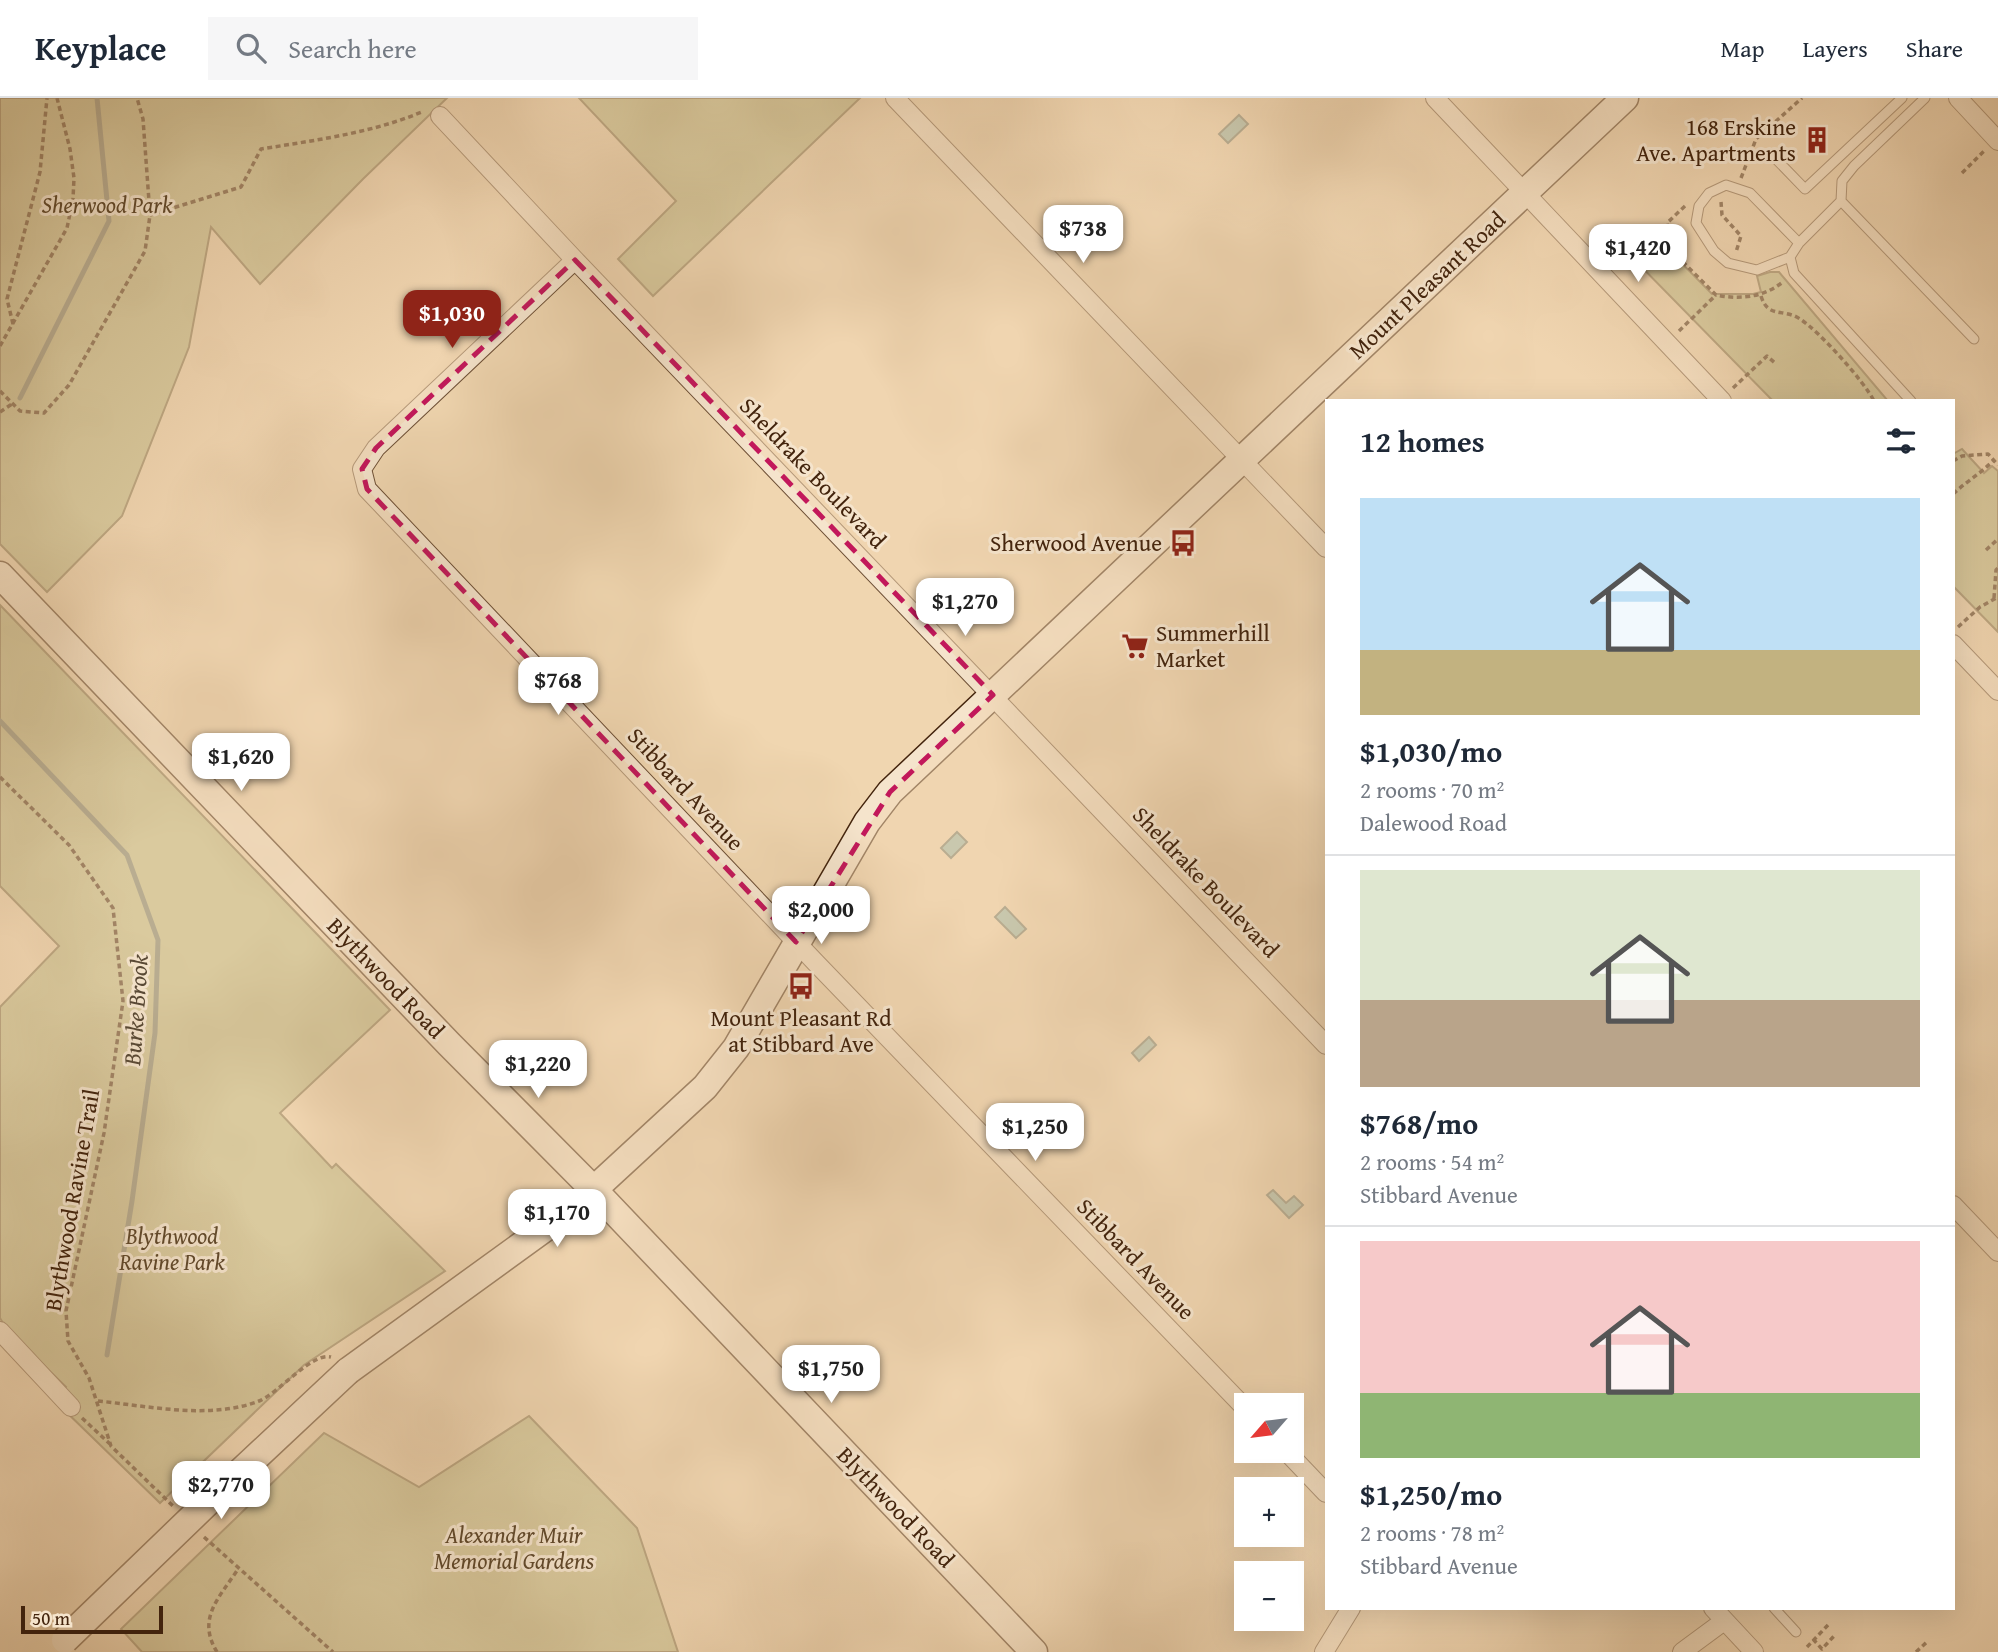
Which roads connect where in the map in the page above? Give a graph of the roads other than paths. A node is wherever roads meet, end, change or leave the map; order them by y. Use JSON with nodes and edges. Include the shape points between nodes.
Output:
{"nodes":[{"id":1,"x":895,"y":98,"type":"edge"},
{"id":2,"x":1435,"y":98,"type":"edge"},
{"id":3,"x":1626,"y":98,"type":"edge"},
{"id":4,"x":1902,"y":98,"type":"edge"},
{"id":5,"x":1924,"y":98,"type":"edge"},
{"id":6,"x":1958,"y":98,"type":"edge"},
{"id":7,"x":440,"y":116,"type":"road end"},
{"id":8,"x":1992,"y":136,"type":"edge"},
{"id":9,"x":1773,"y":156,"type":"dead end"},
{"id":10,"x":1525,"y":193,"type":"junction"},
{"id":11,"x":1841,"y":201,"type":"junction"},
{"id":12,"x":1799,"y":243,"type":"junction"},
{"id":13,"x":1790,"y":257,"type":"junction"},
{"id":14,"x":575,"y":260,"type":"junction"},
{"id":15,"x":1974,"y":339,"type":"dead end"},
{"id":16,"x":1727,"y":395,"type":"edge"},
{"id":17,"x":1909,"y":399,"type":"edge"},
{"id":18,"x":1242,"y":459,"type":"junction"},
{"id":19,"x":1325,"y":547,"type":"edge"},
{"id":20,"x":0,"y":575,"type":"edge"},
{"id":21,"x":1956,"y":635,"type":"edge"},
{"id":22,"x":1998,"y":691,"type":"edge"},
{"id":23,"x":993,"y":695,"type":"junction"},
{"id":24,"x":796,"y":942,"type":"junction"},
{"id":25,"x":1325,"y":1044,"type":"edge"},
{"id":26,"x":594,"y":1190,"type":"junction"},
{"id":27,"x":1955,"y":1207,"type":"edge"},
{"id":28,"x":1998,"y":1252,"type":"edge"},
{"id":29,"x":0,"y":1331,"type":"edge"},
{"id":30,"x":1234,"y":1397,"type":"edge"},
{"id":31,"x":71,"y":1407,"type":"road end"},
{"id":32,"x":1297,"y":1463,"type":"edge"},
{"id":33,"x":1325,"y":1492,"type":"edge"},
{"id":34,"x":1350,"y":1610,"type":"edge"},
{"id":35,"x":1776,"y":1610,"type":"edge"},
{"id":36,"x":1718,"y":1614,"type":"edge"},
{"id":37,"x":1796,"y":1632,"type":"dead end"},
{"id":38,"x":59,"y":1646,"type":"edge"},
{"id":39,"x":1034,"y":1652,"type":"edge"},
{"id":40,"x":1324,"y":1652,"type":"edge"},
{"id":41,"x":1682,"y":1652,"type":"edge"},
{"id":42,"x":1754,"y":1652,"type":"edge"}],
"edges":[{"from":1,"to":18,"type":"street"},
{"from":2,"to":10,"type":"street"},
{"from":3,"to":10,"type":"main road","name":"Mount Pleasant Road"},
{"from":4,"to":9,"type":"lane","via":[[1805,189]]},
{"from":5,"to":11,"type":"lane","via":[[1854,166],[1842,181]]},
{"from":6,"to":8,"type":"street"},
{"from":7,"to":14,"type":"street","name":"Sheldrake Boulevard"},
{"from":10,"to":16,"type":"street"},
{"from":10,"to":18,"type":"main road","name":"Mount Pleasant Road"},
{"from":11,"to":12,"type":"lane"},
{"from":11,"to":15,"type":"lane"},
{"from":12,"to":13,"type":"lane"},
{"from":12,"to":13,"type":"lane","via":[[1750,193],[1726,186],[1709,193],[1699,206],[1696,223],[1728,263],[1757,270]]},
{"from":13,"to":17,"type":"lane","via":[[1794,273]]},
{"from":14,"to":23,"type":"street","name":"Sheldrake Boulevard"},
{"from":14,"to":24,"type":"street","name":"Stibbard Avenue","via":[[376,448],[362,469],[367,489]]},
{"from":18,"to":19,"type":"street"},
{"from":18,"to":23,"type":"main road","name":"Mount Pleasant Road"},
{"from":20,"to":26,"type":"main road","name":"Blythwood Road"},
{"from":21,"to":22,"type":"street"},
{"from":23,"to":24,"type":"main road","name":"Mount Pleasant Road","via":[[877,806]]},
{"from":23,"to":25,"type":"street","name":"Sheldrake Boulevard"},
{"from":24,"to":26,"type":"main road","name":"Mount Pleasant Road","via":[[719,1072]]},
{"from":24,"to":30,"type":"street","name":"Stibbard Avenue"},
{"from":26,"to":38,"type":"main road","name":"Mount Pleasant Road","bridge":true,"via":[[340,1364],[206,1504]]},
{"from":26,"to":39,"type":"main road","name":"Blythwood Road"},
{"from":27,"to":28,"type":"street"},
{"from":29,"to":31,"type":"street"},
{"from":32,"to":33,"type":"street"},
{"from":34,"to":40,"type":"street"},
{"from":35,"to":37,"type":"lane"},
{"from":36,"to":41,"type":"street"},
{"from":36,"to":42,"type":"street"}]}
